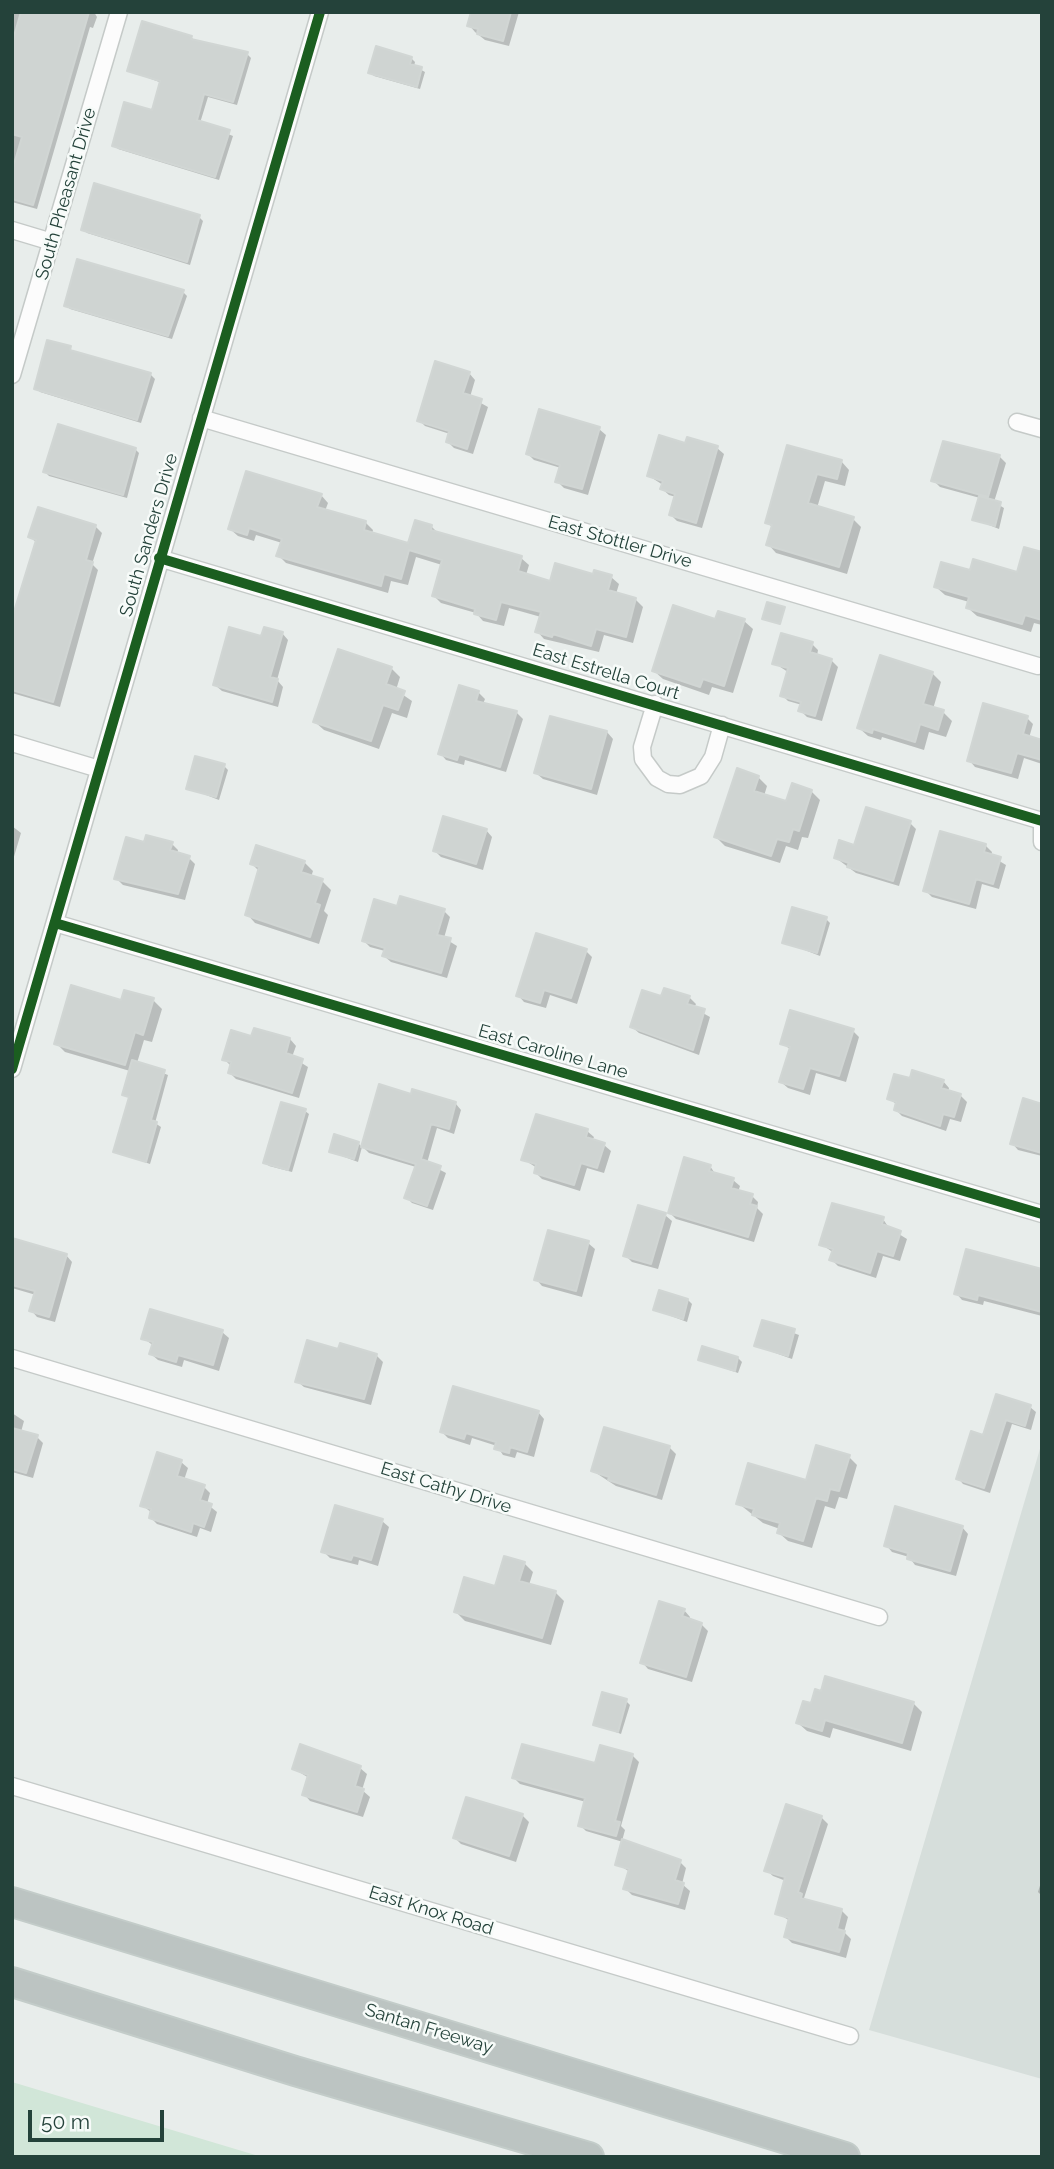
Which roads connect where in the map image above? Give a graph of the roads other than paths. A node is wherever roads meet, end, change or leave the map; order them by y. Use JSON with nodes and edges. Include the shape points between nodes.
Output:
{"nodes":[{"id":1,"x":119,"y":12,"type":"edge"},
{"id":2,"x":320,"y":12,"type":"edge"},
{"id":3,"x":12,"y":230,"type":"edge"},
{"id":4,"x":52,"y":242,"type":"junction"},
{"id":5,"x":12,"y":375,"type":"edge"},
{"id":6,"x":201,"y":418,"type":"junction"},
{"id":7,"x":1017,"y":422,"type":"dead end"},
{"id":8,"x":1042,"y":429,"type":"edge"},
{"id":9,"x":159,"y":558,"type":"junction"},
{"id":10,"x":1038,"y":666,"type":"dead end"},
{"id":11,"x":655,"y":704,"type":"junction"},
{"id":12,"x":722,"y":725,"type":"junction"},
{"id":13,"x":12,"y":743,"type":"edge"},
{"id":14,"x":99,"y":769,"type":"junction"},
{"id":15,"x":1042,"y":821,"type":"edge"},
{"id":16,"x":1042,"y":842,"type":"edge"},
{"id":17,"x":55,"y":923,"type":"junction"},
{"id":18,"x":12,"y":1069,"type":"edge"},
{"id":19,"x":1042,"y":1214,"type":"edge"},
{"id":20,"x":12,"y":1358,"type":"edge"},
{"id":21,"x":879,"y":1617,"type":"dead end"},
{"id":22,"x":12,"y":1786,"type":"edge"},
{"id":23,"x":12,"y":1902,"type":"edge"},
{"id":24,"x":12,"y":1982,"type":"edge"},
{"id":25,"x":850,"y":2036,"type":"dead end"},
{"id":26,"x":589,"y":2157,"type":"edge"},
{"id":27,"x":845,"y":2157,"type":"edge"}],
"edges":[{"from":1,"to":4,"type":"street","name":"South Pheasant Drive"},
{"from":2,"to":6,"type":"street","name":"South Sanders Drive"},
{"from":3,"to":4,"type":"street"},
{"from":4,"to":5,"type":"street","name":"South Pheasant Drive"},
{"from":6,"to":9,"type":"street","name":"South Sanders Drive"},
{"from":6,"to":10,"type":"street","name":"East Stottler Drive"},
{"from":7,"to":8,"type":"street"},
{"from":9,"to":11,"type":"street","name":"East Estrella Court"},
{"from":9,"to":14,"type":"street","name":"South Sanders Drive"},
{"from":11,"to":12,"type":"street","name":"East Estrella Court"},
{"from":11,"to":12,"type":"street","name":"East Estrella Court","via":[[642,747],[643,759],[649,770],[668,784],[692,782],[701,776],[713,757]]},
{"from":12,"to":15,"type":"street","name":"East Estrella Court"},
{"from":13,"to":14,"type":"street"},
{"from":14,"to":17,"type":"street","name":"South Sanders Drive"},
{"from":15,"to":16,"type":"street","name":"East Estrella Court"},
{"from":17,"to":18,"type":"street","name":"South Sanders Drive"},
{"from":17,"to":19,"type":"street","name":"East Caroline Lane"},
{"from":20,"to":21,"type":"street","name":"East Cathy Drive"},
{"from":22,"to":25,"type":"street","name":"East Knox Road"},
{"from":23,"to":27,"type":"highway","name":"Santan Freeway"},
{"from":24,"to":26,"type":"highway"}]}
